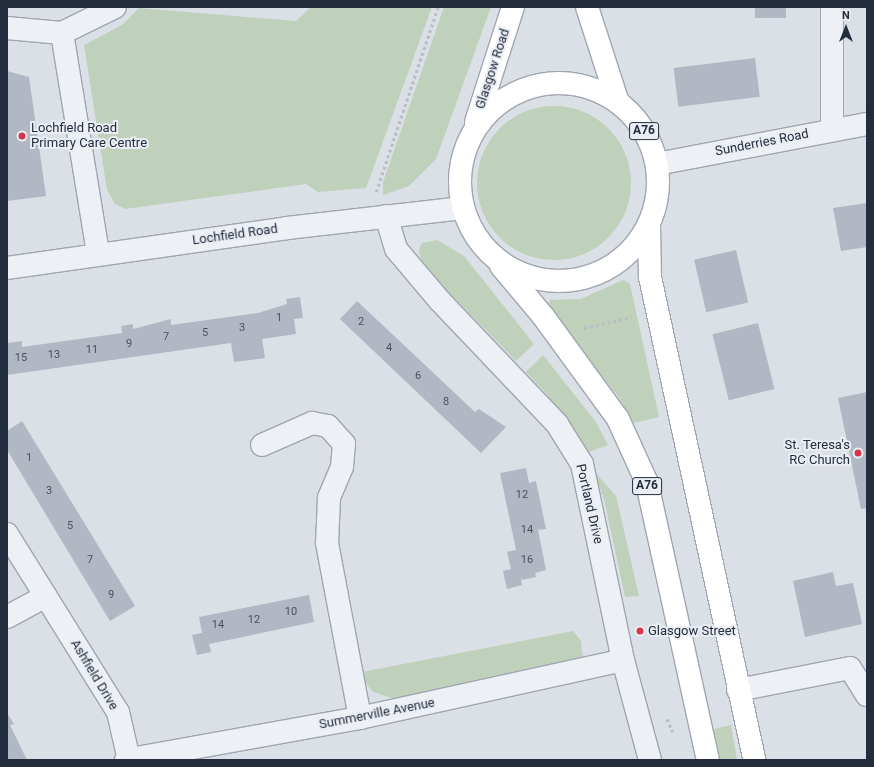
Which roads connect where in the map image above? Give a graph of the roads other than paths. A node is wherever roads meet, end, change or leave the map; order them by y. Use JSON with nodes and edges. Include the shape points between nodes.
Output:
{"nodes":[{"id":1,"x":115,"y":7,"type":"edge"},
{"id":2,"x":513,"y":7,"type":"edge"},
{"id":3,"x":587,"y":7,"type":"edge"},
{"id":4,"x":832,"y":7,"type":"edge"},
{"id":5,"x":7,"y":28,"type":"edge"},
{"id":6,"x":62,"y":33,"type":"junction"},
{"id":7,"x":617,"y":100,"type":"junction"},
{"id":8,"x":867,"y":124,"type":"edge"},
{"id":9,"x":832,"y":129,"type":"junction"},
{"id":10,"x":473,"y":131,"type":"junction"},
{"id":11,"x":657,"y":164,"type":"junction"},
{"id":12,"x":463,"y":208,"type":"junction"},
{"id":13,"x":377,"y":217,"type":"junction"},
{"id":14,"x":649,"y":226,"type":"junction"},
{"id":15,"x":98,"y":254,"type":"junction"},
{"id":16,"x":490,"y":254,"type":"junction"},
{"id":17,"x":7,"y":268,"type":"edge"},
{"id":18,"x":262,"y":445,"type":"dead end"},
{"id":19,"x":7,"y":534,"type":"edge"},
{"id":20,"x":46,"y":596,"type":"junction"},
{"id":21,"x":7,"y":617,"type":"edge"},
{"id":22,"x":623,"y":660,"type":"junction"},
{"id":23,"x":738,"y":690,"type":"junction"},
{"id":24,"x":867,"y":695,"type":"edge"},
{"id":25,"x":360,"y":718,"type":"junction"},
{"id":26,"x":128,"y":760,"type":"edge"},
{"id":27,"x":650,"y":760,"type":"edge"},
{"id":28,"x":708,"y":760,"type":"edge"},
{"id":29,"x":754,"y":760,"type":"edge"}],
"edges":[{"from":1,"to":6,"type":"street"},
{"from":2,"to":10,"type":"main road","name":"Glasgow Road","number":"A76"},
{"from":3,"to":7,"type":"main road","number":"A76"},
{"from":4,"to":9,"type":"street"},
{"from":5,"to":6,"type":"street"},
{"from":6,"to":15,"type":"street"},
{"from":7,"to":10,"type":"main road","number":"A76","via":[[587,86],[554,82],[522,89],[494,106]]},
{"from":7,"to":11,"type":"main road","number":"A76","via":[[646,134]]},
{"from":8,"to":9,"type":"street","name":"Sunderries Road"},
{"from":9,"to":11,"type":"street","name":"Sunderries Road"},
{"from":10,"to":12,"type":"main road","number":"A76","via":[[463,155],[459,182]]},
{"from":11,"to":14,"type":"main road","number":"A76","via":[[658,196]]},
{"from":12,"to":13,"type":"street","name":"Lochfield Road"},
{"from":12,"to":16,"type":"main road","number":"A76","via":[[474,233]]},
{"from":13,"to":15,"type":"street","name":"Lochfield Road"},
{"from":13,"to":22,"type":"street","name":"Portland Drive","via":[[396,249],[440,301],[557,424],[582,464]]},
{"from":14,"to":16,"type":"main road","number":"A76","via":[[631,251],[606,270],[577,280],[546,281],[516,272]]},
{"from":14,"to":23,"type":"main road","number":"A76","via":[[650,277]]},
{"from":15,"to":17,"type":"street","name":"Lochfield Road"},
{"from":16,"to":28,"type":"main road","number":"A76","via":[[543,316],[618,419],[647,483]]},
{"from":18,"to":25,"type":"street","via":[[312,423],[328,426],[344,444],[342,467],[329,498],[326,543]]},
{"from":19,"to":20,"type":"street","name":"Ashfield Drive"},
{"from":20,"to":21,"type":"street"},
{"from":20,"to":26,"type":"street","name":"Ashfield Drive","via":[[118,712]]},
{"from":22,"to":25,"type":"street","name":"Summerville Avenue"},
{"from":22,"to":27,"type":"street","name":"Portland Drive"},
{"from":23,"to":24,"type":"street","via":[[850,668]]},
{"from":23,"to":29,"type":"main road","number":"A76"},
{"from":25,"to":26,"type":"street","name":"Summerville Avenue"}]}
